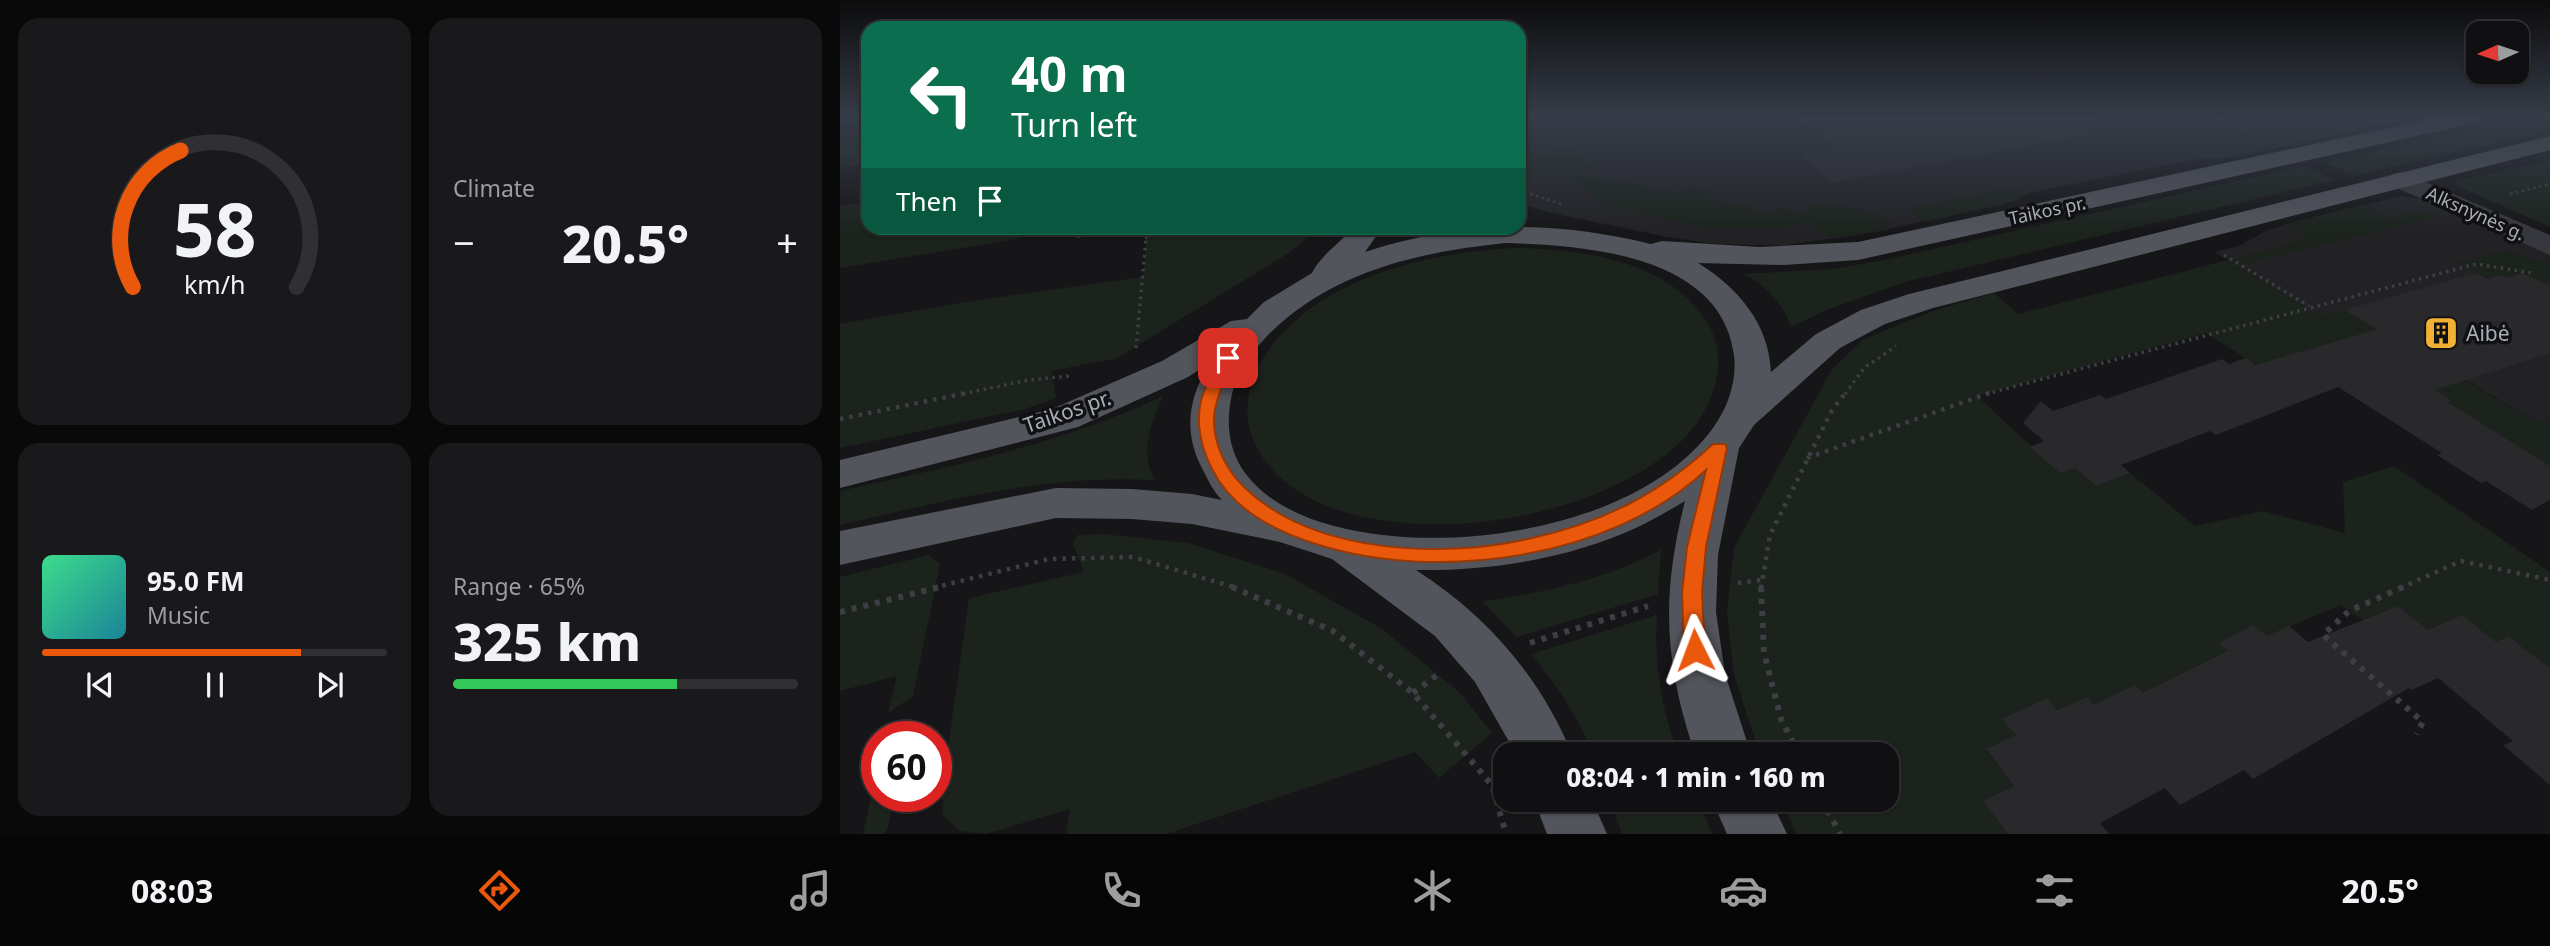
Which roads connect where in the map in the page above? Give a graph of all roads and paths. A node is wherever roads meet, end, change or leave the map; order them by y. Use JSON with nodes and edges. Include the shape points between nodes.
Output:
{"nodes":[{"id":1,"x":2292,"y":156,"type":"edge"},
{"id":2,"x":2498,"y":156,"type":"edge"},
{"id":3,"x":2401,"y":180,"type":"junction"},
{"id":4,"x":2550,"y":184,"type":"edge"},
{"id":5,"x":1526,"y":194,"type":"edge"},
{"id":6,"x":2444,"y":198,"type":"junction"},
{"id":7,"x":1526,"y":218,"type":"edge"},
{"id":8,"x":1576,"y":222,"type":"junction"},
{"id":9,"x":1526,"y":230,"type":"edge"},
{"id":10,"x":1090,"y":235,"type":"edge"},
{"id":11,"x":1146,"y":235,"type":"edge"},
{"id":12,"x":1362,"y":235,"type":"edge"},
{"id":13,"x":1498,"y":235,"type":"edge"},
{"id":14,"x":1077,"y":237,"type":"dead end"},
{"id":15,"x":1619,"y":244,"type":"junction"},
{"id":16,"x":2550,"y":246,"type":"edge"},
{"id":17,"x":2236,"y":251,"type":"dead end"},
{"id":18,"x":2538,"y":274,"type":"dead end"},
{"id":19,"x":1293,"y":298,"type":"junction"},
{"id":20,"x":2309,"y":306,"type":"junction"},
{"id":21,"x":1906,"y":339,"type":"dead end"},
{"id":22,"x":1148,"y":345,"type":"dead end"},
{"id":23,"x":1073,"y":375,"type":"dead end"},
{"id":24,"x":840,"y":419,"type":"edge"},
{"id":25,"x":1730,"y":432,"type":"junction"},
{"id":26,"x":1807,"y":458,"type":"junction"},
{"id":27,"x":840,"y":474,"type":"edge"},
{"id":28,"x":1295,"y":531,"type":"junction"},
{"id":29,"x":1346,"y":547,"type":"junction"},
{"id":30,"x":840,"y":548,"type":"edge"},
{"id":31,"x":1761,"y":580,"type":"junction"},
{"id":32,"x":2550,"y":580,"type":"edge"},
{"id":33,"x":1692,"y":593,"type":"junction"},
{"id":34,"x":840,"y":612,"type":"edge"},
{"id":35,"x":1485,"y":657,"type":"junction"},
{"id":36,"x":1413,"y":693,"type":"junction"},
{"id":37,"x":2416,"y":734,"type":"dead end"},
{"id":38,"x":1538,"y":742,"type":"edge"},
{"id":39,"x":1719,"y":742,"type":"edge"},
{"id":40,"x":1793,"y":742,"type":"edge"},
{"id":41,"x":1568,"y":812,"type":"edge"},
{"id":42,"x":1747,"y":812,"type":"edge"},
{"id":43,"x":1828,"y":812,"type":"edge"},
{"id":44,"x":1506,"y":834,"type":"edge"},
{"id":45,"x":1577,"y":834,"type":"edge"},
{"id":46,"x":1757,"y":834,"type":"edge"},
{"id":47,"x":1840,"y":834,"type":"edge"}],
"edges":[{"from":1,"to":15,"type":"main road","name":"Taikos pr.","via":[[1858,251],[1767,258],[1708,256]]},
{"from":2,"to":3,"type":"main road"},
{"from":3,"to":6,"type":"street","name":"Alksnynės g."},
{"from":3,"to":25,"type":"main road","via":[[1873,317],[1828,341]]},
{"from":4,"to":6,"type":"path","via":[[2493,198]]},
{"from":5,"to":8,"type":"path"},
{"from":6,"to":16,"type":"street","name":"Alksnynės g."},
{"from":7,"to":8,"type":"main road"},
{"from":8,"to":9,"type":"main road"},
{"from":8,"to":15,"type":"main road"},
{"from":10,"to":14,"type":"path"},
{"from":11,"to":22,"type":"path","via":[[1136,352]]},
{"from":12,"to":19,"type":"main road"},
{"from":13,"to":19,"type":"main road","via":[[1423,245],[1384,256]]},
{"from":15,"to":25,"type":"main road","via":[[1653,254],[1710,285],[1746,330],[1753,356],[1752,385]]},
{"from":17,"to":20,"type":"path","via":[[2223,255]]},
{"from":18,"to":20,"type":"path","via":[[2476,264]]},
{"from":19,"to":27,"type":"main road","name":"Taikos pr.","via":[[1175,369],[1064,418]]},
{"from":19,"to":28,"type":"main road","via":[[1251,330],[1228,358],[1213,387],[1206,418],[1210,450],[1226,480],[1254,508]]},
{"from":20,"to":26,"type":"path","via":[[1977,396]]},
{"from":21,"to":26,"type":"path","via":[[1864,368],[1831,412]]},
{"from":23,"to":24,"type":"path"},
{"from":25,"to":29,"type":"main road","via":[[1686,479],[1642,506],[1590,529],[1530,546],[1467,555],[1404,555]]},
{"from":25,"to":33,"type":"main road","via":[[1697,547]]},
{"from":26,"to":31,"type":"path","via":[[1770,535]]},
{"from":28,"to":29,"type":"main road"},
{"from":28,"to":30,"type":"main road","via":[[1192,509],[1056,503]]},
{"from":29,"to":35,"type":"main road","via":[[1453,622]]},
{"from":31,"to":33,"type":"path"},
{"from":31,"to":40,"type":"path","via":[[1764,653],[1781,719]]},
{"from":32,"to":37,"type":"path","via":[[2461,561],[2349,611],[2323,635],[2423,722]]},
{"from":33,"to":35,"type":"path"},
{"from":33,"to":39,"type":"main road","via":[[1695,650]]},
{"from":34,"to":36,"type":"path","via":[[1049,559],[1133,557],[1236,588],[1333,631]]},
{"from":35,"to":36,"type":"path","via":[[1440,673]]},
{"from":35,"to":38,"type":"main road","via":[[1522,707]]},
{"from":36,"to":44,"type":"path","via":[[1492,785]]},
{"from":41,"to":45,"type":"main road"},
{"from":42,"to":46,"type":"main road"},
{"from":43,"to":47,"type":"path"}]}
